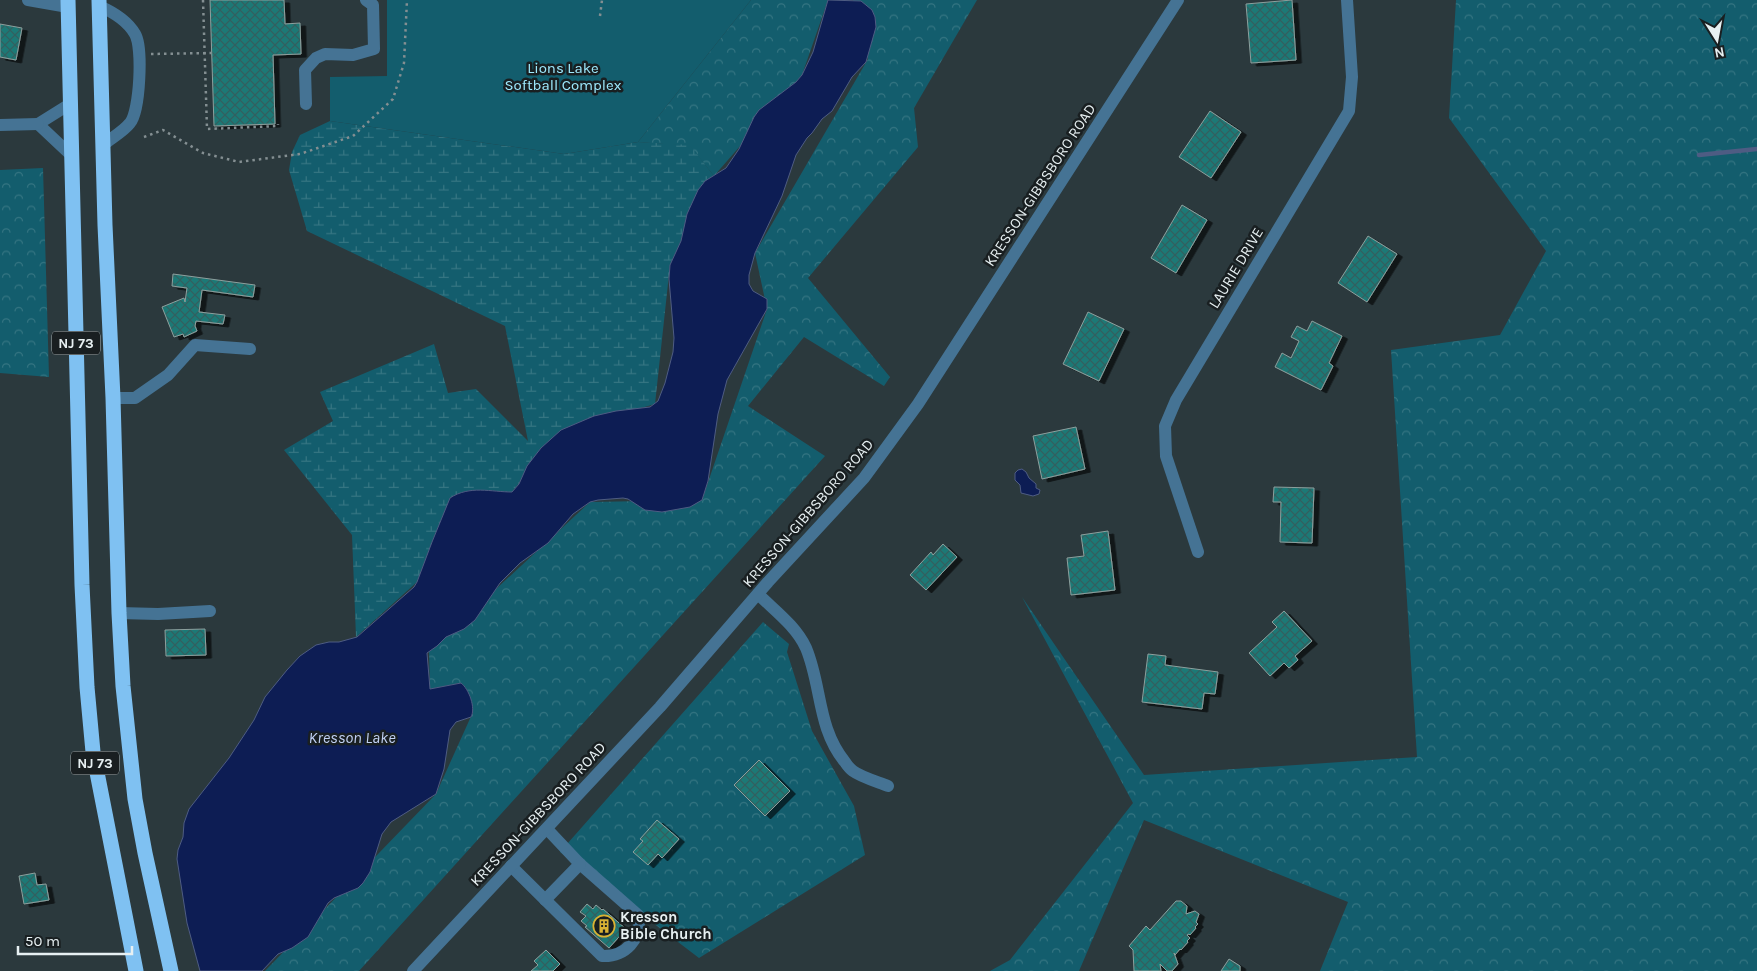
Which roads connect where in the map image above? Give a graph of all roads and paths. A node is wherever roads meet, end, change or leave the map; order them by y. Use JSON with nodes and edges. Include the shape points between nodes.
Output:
{"nodes":[{"id":1,"x":28,"y":0,"type":"edge"},
{"id":2,"x":203,"y":0,"type":"edge"},
{"id":3,"x":366,"y":0,"type":"edge"},
{"id":4,"x":602,"y":0,"type":"edge"},
{"id":5,"x":1178,"y":0,"type":"edge"},
{"id":6,"x":1347,"y":0,"type":"edge"},
{"id":7,"x":99,"y":3,"type":"edge"},
{"id":8,"x":68,"y":4,"type":"edge"},
{"id":9,"x":600,"y":16,"type":"dead end"},
{"id":10,"x":204,"y":53,"type":"junction"},
{"id":11,"x":211,"y":53,"type":"dead end"},
{"id":12,"x":150,"y":54,"type":"dead end"},
{"id":13,"x":70,"y":104,"type":"junction"},
{"id":14,"x":306,"y":104,"type":"dead end"},
{"id":15,"x":38,"y":124,"type":"junction"},
{"id":16,"x":278,"y":124,"type":"dead end"},
{"id":17,"x":0,"y":125,"type":"edge"},
{"id":18,"x":102,"y":145,"type":"junction"},
{"id":19,"x":72,"y":156,"type":"junction"},
{"id":20,"x":250,"y":350,"type":"dead end"},
{"id":21,"x":113,"y":398,"type":"junction"},
{"id":22,"x":1198,"y":552,"type":"dead end"},
{"id":23,"x":758,"y":594,"type":"junction"},
{"id":24,"x":210,"y":611,"type":"dead end"},
{"id":25,"x":119,"y":613,"type":"junction"},
{"id":26,"x":888,"y":786,"type":"dead end"},
{"id":27,"x":547,"y":829,"type":"junction"},
{"id":28,"x":580,"y":864,"type":"junction"},
{"id":29,"x":511,"y":866,"type":"junction"},
{"id":30,"x":545,"y":900,"type":"junction"},
{"id":31,"x":136,"y":970,"type":"edge"},
{"id":32,"x":171,"y":971,"type":"edge"},
{"id":33,"x":413,"y":971,"type":"edge"}],
"edges":[{"from":1,"to":8,"type":"street"},
{"from":2,"to":10,"type":"path"},
{"from":3,"to":14,"type":"street","via":[[373,5],[374,49],[353,55],[325,54],[316,58],[305,70]]},
{"from":4,"to":9,"type":"path"},
{"from":5,"to":23,"type":"street","name":"KRESSON-GIBBSBORO ROAD","via":[[904,425],[864,478]]},
{"from":6,"to":22,"type":"street","name":"LAURIE DRIVE","via":[[1352,76],[1349,111],[1176,400],[1166,426],[1166,456]]},
{"from":7,"to":18,"type":"highway","number":"NJ 73"},
{"from":7,"to":18,"type":"street","via":[[120,17],[136,36],[139,67],[135,115],[129,124]]},
{"from":8,"to":13,"type":"highway","number":"NJ 73"},
{"from":10,"to":11,"type":"path"},
{"from":10,"to":12,"type":"path"},
{"from":10,"to":16,"type":"path","via":[[207,129]]},
{"from":13,"to":15,"type":"street"},
{"from":13,"to":19,"type":"highway","number":"NJ 73"},
{"from":15,"to":17,"type":"street"},
{"from":15,"to":19,"type":"street"},
{"from":18,"to":21,"type":"highway","number":"NJ 73"},
{"from":19,"to":31,"type":"highway","number":"NJ 73","via":[[87,686],[93,752]]},
{"from":20,"to":21,"type":"street","via":[[195,345],[168,375],[134,398]]},
{"from":21,"to":25,"type":"highway","number":"NJ 73"},
{"from":23,"to":26,"type":"street","via":[[793,628],[805,646],[826,728],[838,753],[852,771]]},
{"from":23,"to":27,"type":"street","name":"KRESSON-GIBBSBORO ROAD","via":[[660,707]]},
{"from":24,"to":25,"type":"street"},
{"from":25,"to":32,"type":"highway","number":"NJ 73","via":[[127,738],[135,799]]},
{"from":27,"to":28,"type":"street"},
{"from":27,"to":29,"type":"street","name":"KRESSON-GIBBSBORO ROAD"},
{"from":28,"to":30,"type":"street"},
{"from":28,"to":30,"type":"street","via":[[638,915],[638,932],[630,946],[618,954],[602,956]]},
{"from":29,"to":30,"type":"street"},
{"from":29,"to":33,"type":"street","name":"KRESSON-GIBBSBORO ROAD"}]}
